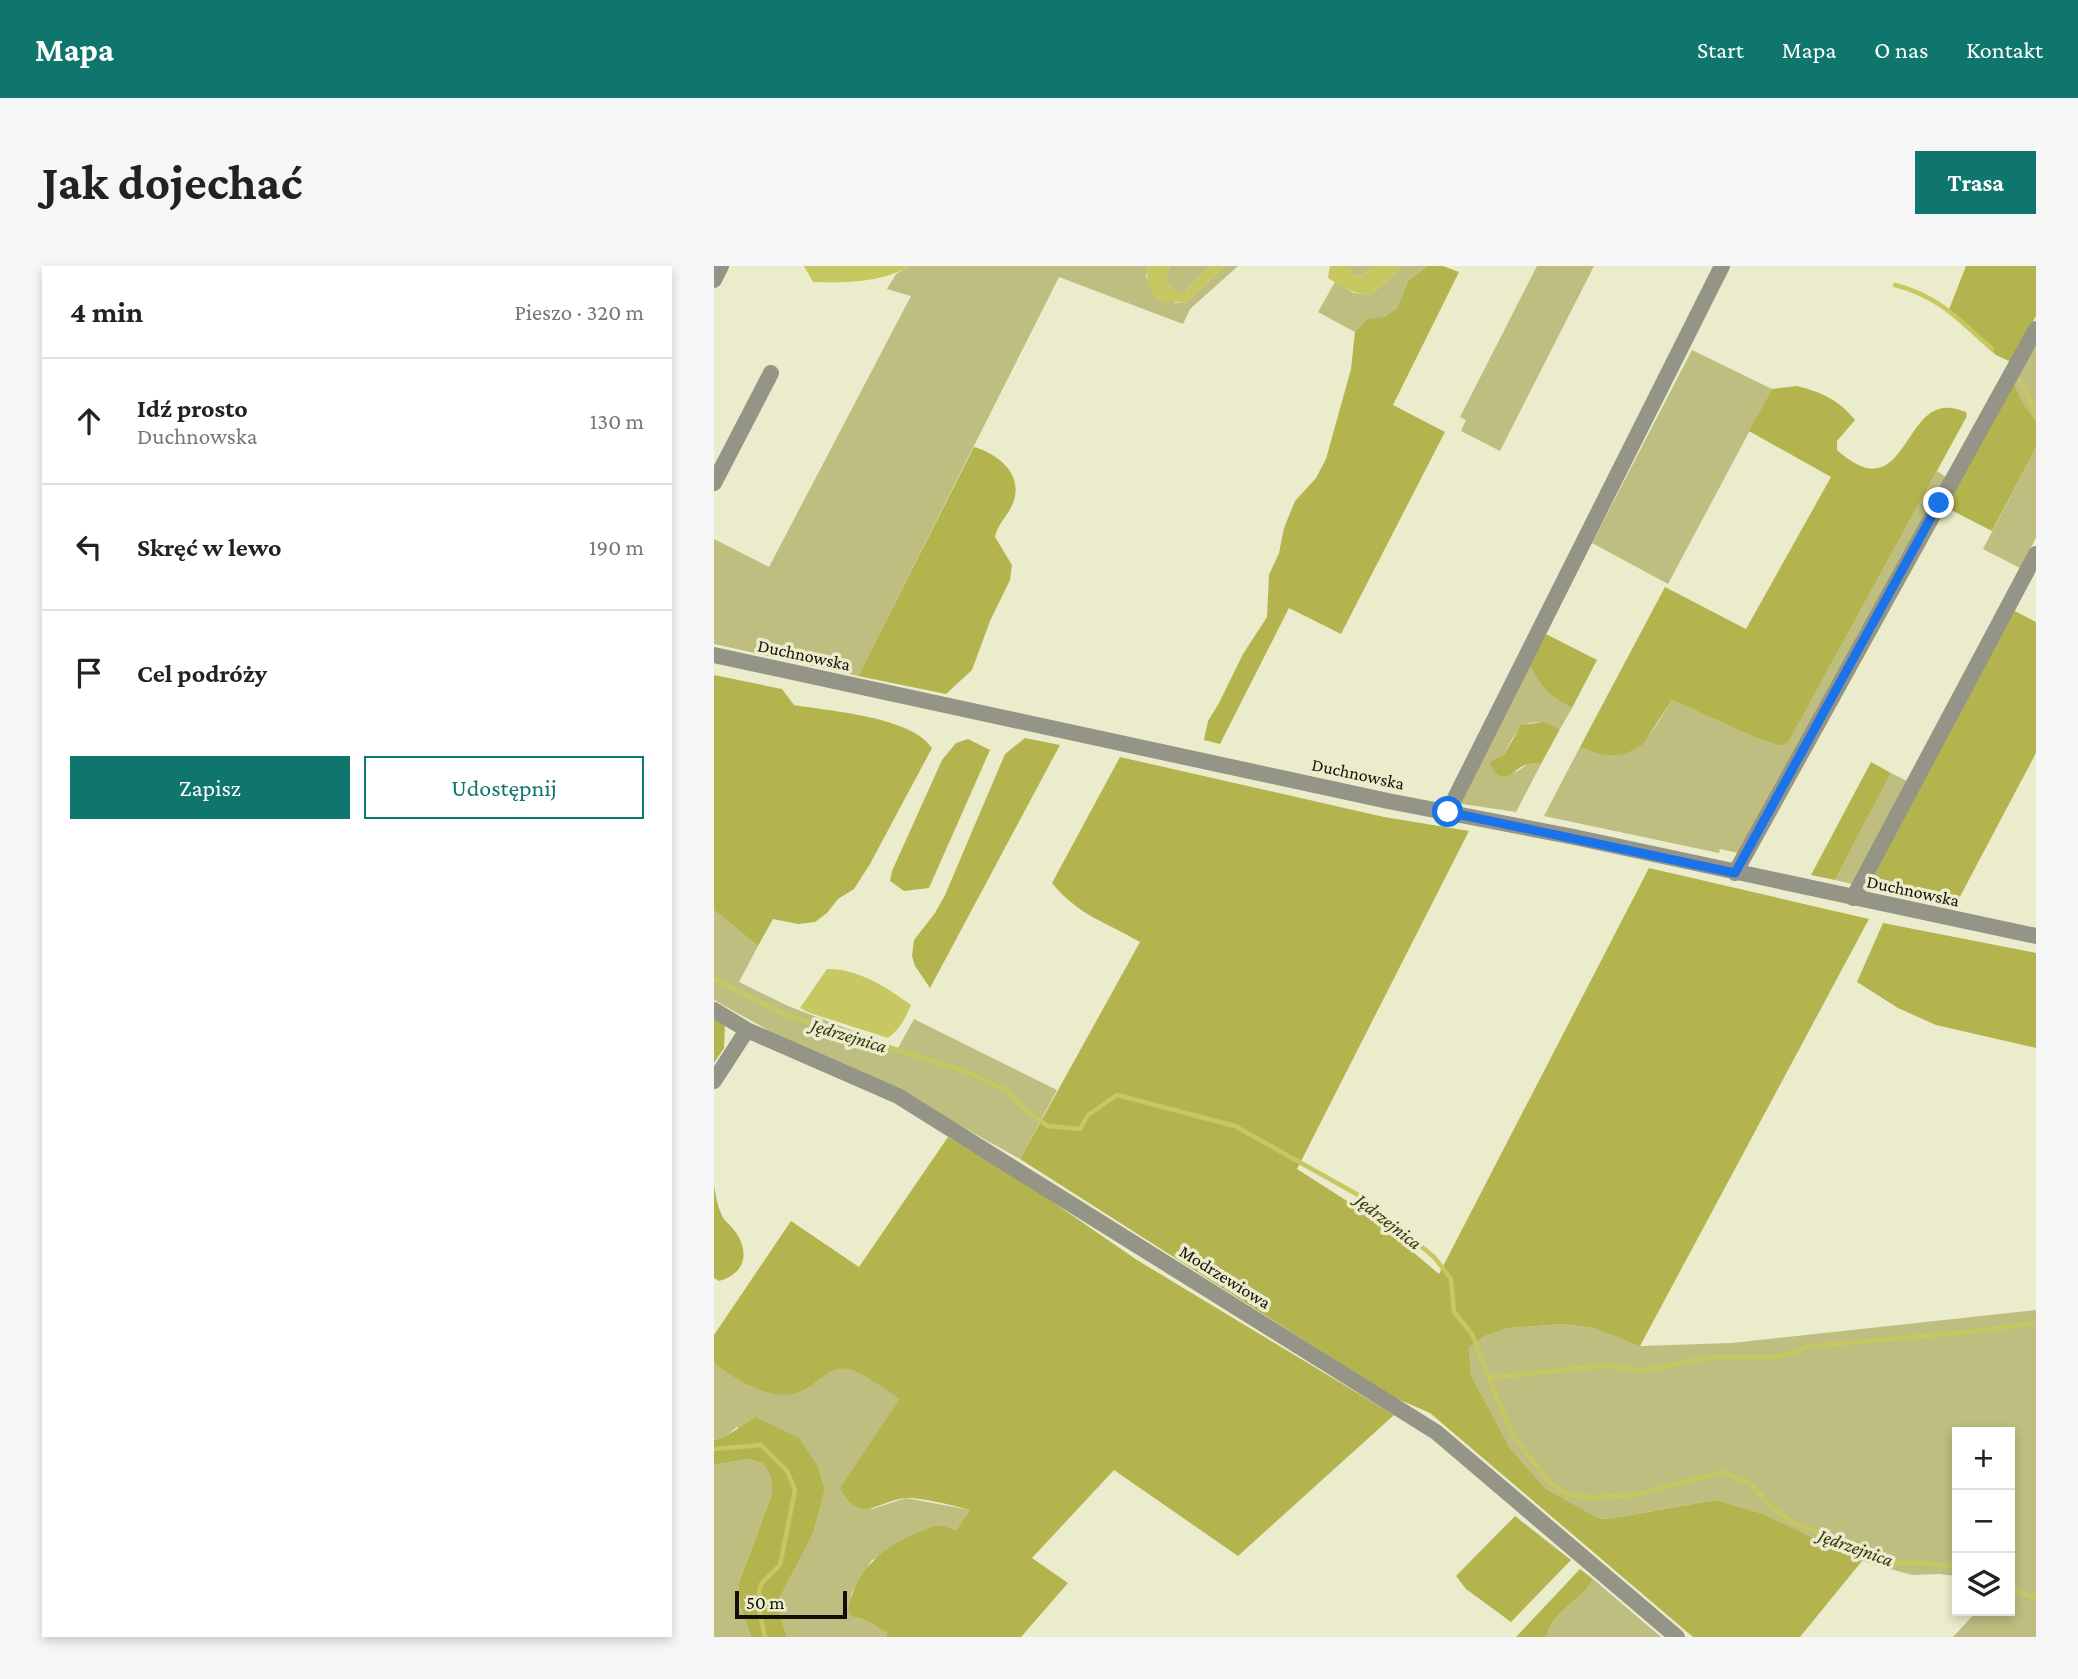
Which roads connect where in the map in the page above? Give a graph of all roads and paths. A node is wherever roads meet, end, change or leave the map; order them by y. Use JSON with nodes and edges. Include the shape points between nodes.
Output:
{"nodes":[{"id":1,"x":721,"y":266,"type":"edge"},
{"id":2,"x":1722,"y":266,"type":"edge"},
{"id":3,"x":714,"y":280,"type":"edge"},
{"id":4,"x":2036,"y":329,"type":"edge"},
{"id":5,"x":771,"y":373,"type":"dead end"},
{"id":6,"x":714,"y":483,"type":"edge"},
{"id":7,"x":2036,"y":554,"type":"edge"},
{"id":8,"x":714,"y":655,"type":"edge"},
{"id":9,"x":1448,"y":812,"type":"junction"},
{"id":10,"x":1735,"y":873,"type":"junction"},
{"id":11,"x":1853,"y":898,"type":"junction"},
{"id":12,"x":2034,"y":931,"type":"edge"},
{"id":13,"x":714,"y":1010,"type":"edge"},
{"id":14,"x":747,"y":1030,"type":"junction"},
{"id":15,"x":714,"y":1081,"type":"edge"},
{"id":16,"x":1676,"y":1637,"type":"edge"}],
"edges":[{"from":1,"to":3,"type":"street"},
{"from":2,"to":9,"type":"street"},
{"from":4,"to":10,"type":"street"},
{"from":5,"to":6,"type":"street"},
{"from":7,"to":11,"type":"street"},
{"from":8,"to":9,"type":"street","name":"Duchnowska"},
{"from":9,"to":10,"type":"street","name":"Duchnowska"},
{"from":10,"to":11,"type":"street","name":"Duchnowska"},
{"from":11,"to":12,"type":"street","name":"Duchnowska"},
{"from":13,"to":14,"type":"street","name":"Modrzewiowa"},
{"from":14,"to":15,"type":"street"},
{"from":14,"to":16,"type":"street","name":"Modrzewiowa","via":[[898,1096],[1436,1432]]}]}
